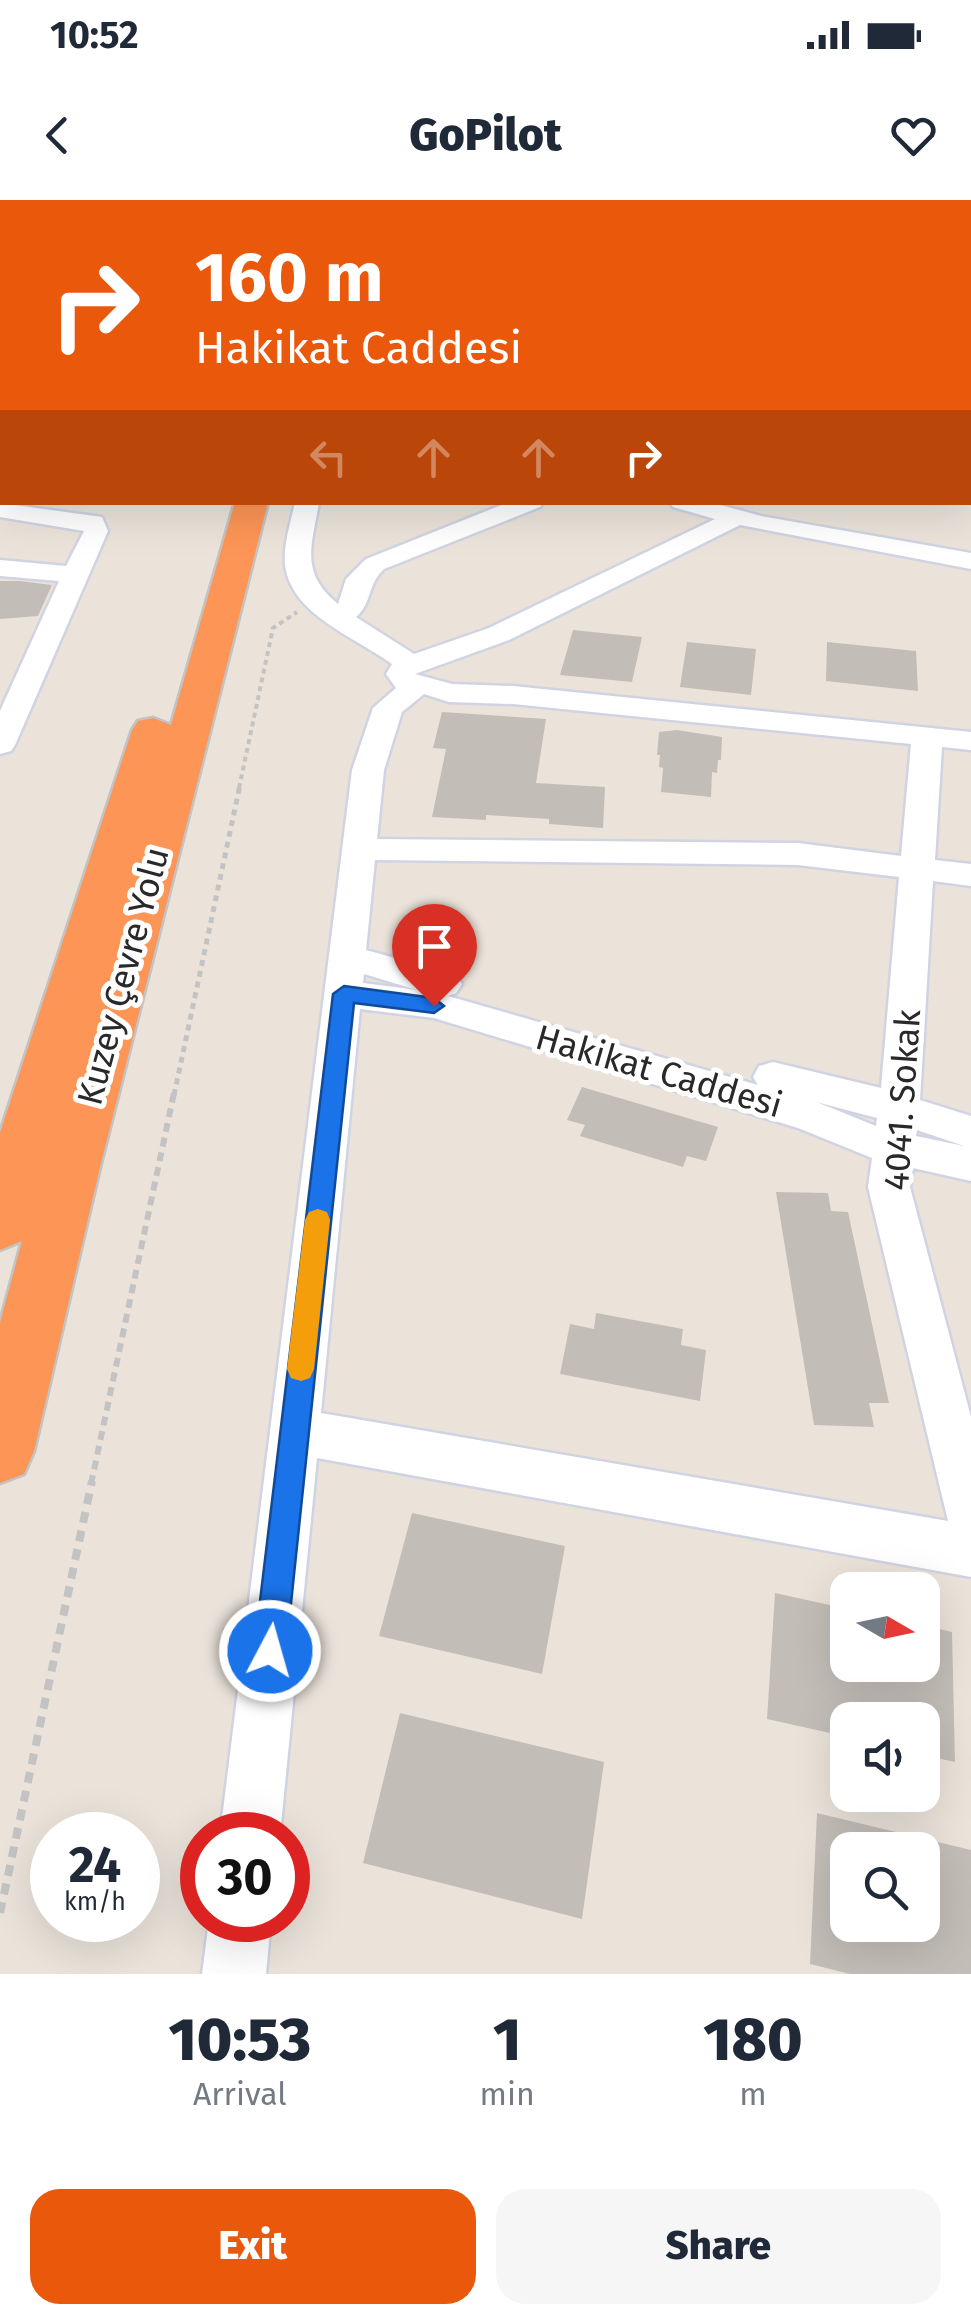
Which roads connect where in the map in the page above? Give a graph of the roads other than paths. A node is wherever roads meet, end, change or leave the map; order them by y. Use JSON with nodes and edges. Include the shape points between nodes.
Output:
{"nodes":[{"id":1,"x":222,"y":505,"type":"edge"},
{"id":2,"x":251,"y":505,"type":"edge"},
{"id":3,"x":307,"y":505,"type":"edge"},
{"id":4,"x":524,"y":505,"type":"edge"},
{"id":5,"x":692,"y":505,"type":"edge"},
{"id":6,"x":31,"y":507,"type":"edge"},
{"id":7,"x":0,"y":510,"type":"edge"},
{"id":8,"x":736,"y":518,"type":"junction"},
{"id":9,"x":971,"y":561,"type":"edge"},
{"id":10,"x":0,"y":568,"type":"edge"},
{"id":11,"x":75,"y":574,"type":"junction"},
{"id":12,"x":328,"y":609,"type":"junction"},
{"id":13,"x":424,"y":674,"type":"junction"},
{"id":14,"x":927,"y":736,"type":"junction"},
{"id":15,"x":971,"y":740,"type":"edge"},
{"id":16,"x":0,"y":745,"type":"edge"},
{"id":17,"x":360,"y":849,"type":"junction"},
{"id":18,"x":919,"y":868,"type":"junction"},
{"id":19,"x":971,"y":874,"type":"edge"},
{"id":20,"x":346,"y":975,"type":"junction"},
{"id":21,"x":897,"y":1129,"type":"junction"},
{"id":22,"x":971,"y":1132,"type":"edge"},
{"id":23,"x":971,"y":1164,"type":"edge"},
{"id":24,"x":0,"y":1226,"type":"edge"},
{"id":25,"x":294,"y":1430,"type":"junction"},
{"id":26,"x":0,"y":1451,"type":"edge"},
{"id":27,"x":971,"y":1514,"type":"edge"},
{"id":28,"x":971,"y":1551,"type":"edge"},
{"id":29,"x":252,"y":1812,"type":"edge"},
{"id":30,"x":238,"y":1942,"type":"edge"},
{"id":31,"x":234,"y":1974,"type":"edge"}],
"edges":[{"from":1,"to":24,"type":"highway","name":"Kuzey Çevre Yolu"},
{"from":2,"to":26,"type":"highway","name":"Kuzey Çevre Yolu"},
{"from":3,"to":12,"type":"street","via":[[298,570]]},
{"from":4,"to":12,"type":"street","via":[[374,564],[360,579],[352,607]]},
{"from":5,"to":8,"type":"street"},
{"from":6,"to":7,"type":"street"},
{"from":6,"to":11,"type":"street","via":[[96,524]]},
{"from":8,"to":9,"type":"street"},
{"from":8,"to":13,"type":"street"},
{"from":10,"to":11,"type":"street"},
{"from":11,"to":16,"type":"street"},
{"from":12,"to":13,"type":"street"},
{"from":13,"to":14,"type":"street","via":[[448,692]]},
{"from":13,"to":17,"type":"street","via":[[388,708],[368,770]]},
{"from":14,"to":15,"type":"street"},
{"from":14,"to":18,"type":"street","name":"4041. Sokak"},
{"from":17,"to":18,"type":"street","via":[[798,854]]},
{"from":17,"to":20,"type":"street"},
{"from":18,"to":19,"type":"street"},
{"from":18,"to":21,"type":"street","name":"4041. Sokak"},
{"from":20,"to":21,"type":"street","name":"Hakikat Caddesi","via":[[810,1116]]},
{"from":20,"to":25,"type":"street"},
{"from":21,"to":22,"type":"street","name":"Hakikat Caddesi"},
{"from":21,"to":23,"type":"street","name":"Hakikat Caddesi"},
{"from":21,"to":27,"type":"street","name":"4041. Sokak","via":[[889,1186]]},
{"from":25,"to":28,"type":"street"},
{"from":25,"to":29,"type":"street"},
{"from":30,"to":31,"type":"street"}]}
